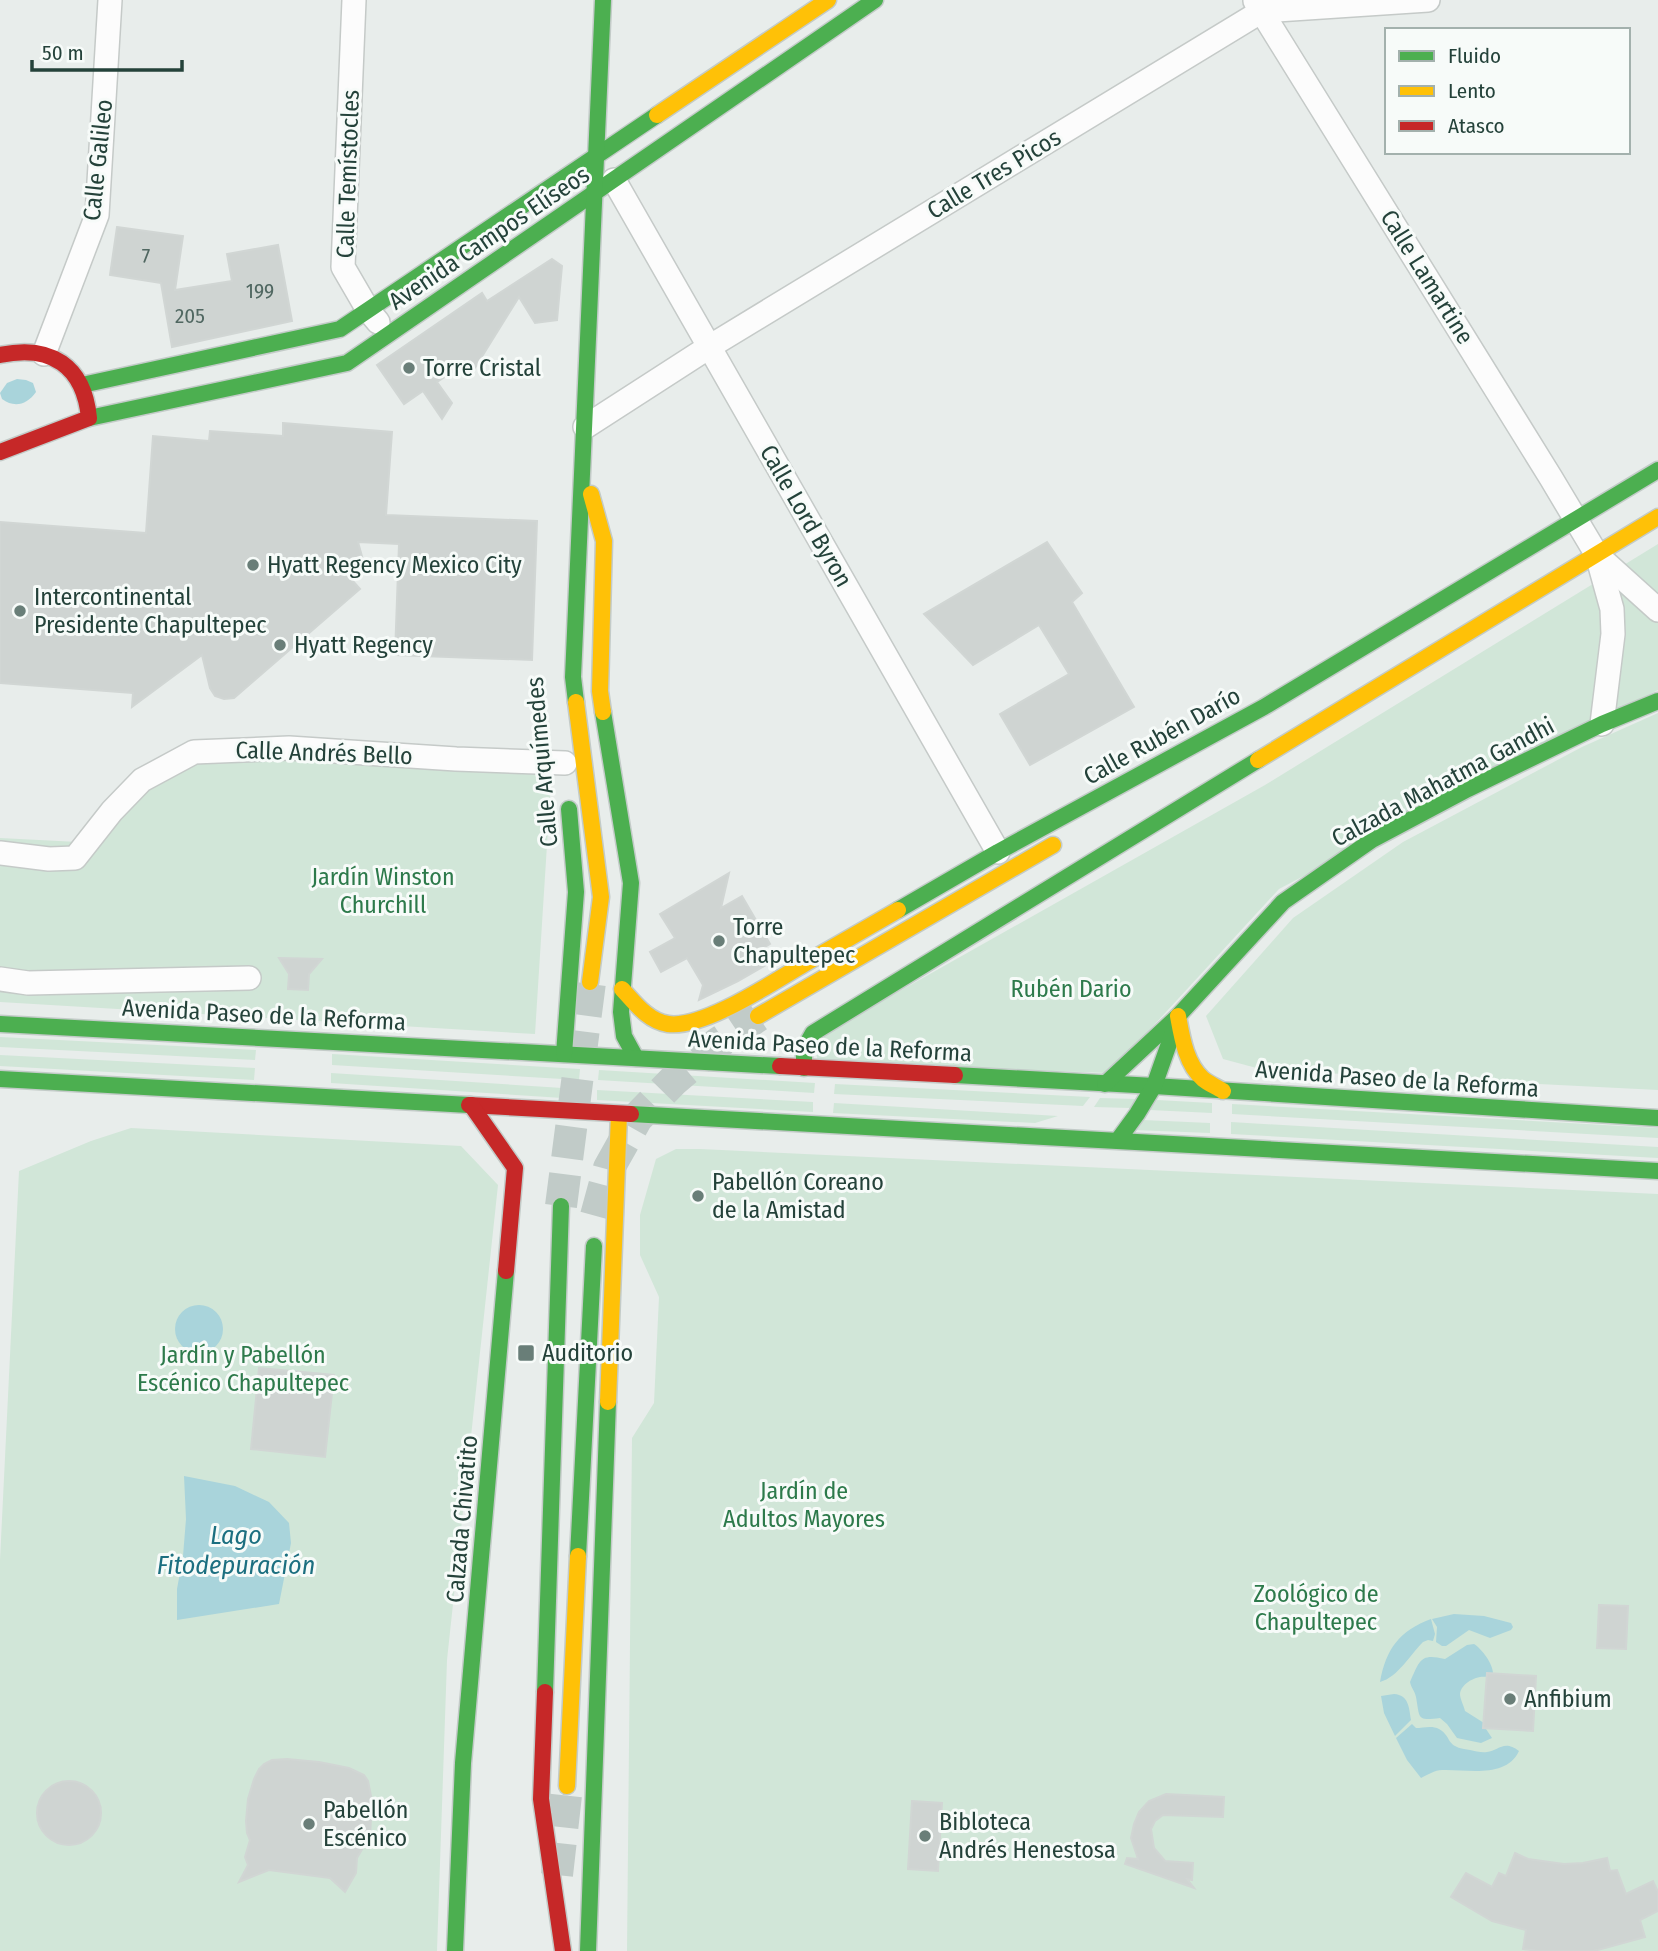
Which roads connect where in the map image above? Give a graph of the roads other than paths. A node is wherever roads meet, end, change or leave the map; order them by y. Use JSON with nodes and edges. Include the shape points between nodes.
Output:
{"nodes":[{"id":1,"x":110,"y":0,"type":"edge"},
{"id":2,"x":354,"y":0,"type":"edge"},
{"id":3,"x":603,"y":0,"type":"edge"},
{"id":4,"x":828,"y":0,"type":"edge"},
{"id":5,"x":875,"y":0,"type":"edge"},
{"id":6,"x":1428,"y":0,"type":"edge"},
{"id":7,"x":1258,"y":5,"type":"edge"},
{"id":8,"x":598,"y":155,"type":"junction"},
{"id":9,"x":605,"y":186,"type":"junction"},
{"id":10,"x":368,"y":310,"type":"junction"},
{"id":11,"x":388,"y":335,"type":"junction"},
{"id":12,"x":709,"y":347,"type":"junction"},
{"id":13,"x":44,"y":354,"type":"junction"},
{"id":14,"x":0,"y":355,"type":"edge"},
{"id":15,"x":82,"y":385,"type":"junction"},
{"id":16,"x":89,"y":418,"type":"junction"},
{"id":17,"x":585,"y":427,"type":"junction"},
{"id":18,"x":0,"y":452,"type":"edge"},
{"id":19,"x":583,"y":470,"type":"junction"},
{"id":20,"x":1658,"y":470,"type":"edge"},
{"id":21,"x":1658,"y":517,"type":"edge"},
{"id":22,"x":1576,"y":519,"type":"junction"},
{"id":23,"x":562,"y":531,"type":"dead end"},
{"id":24,"x":1597,"y":555,"type":"junction"},
{"id":25,"x":1658,"y":610,"type":"edge"},
{"id":26,"x":557,"y":672,"type":"dead end"},
{"id":27,"x":559,"y":698,"type":"dead end"},
{"id":28,"x":1658,"y":701,"type":"edge"},
{"id":29,"x":1264,"y":707,"type":"junction"},
{"id":30,"x":1602,"y":724,"type":"junction"},
{"id":31,"x":565,"y":769,"type":"joint"},
{"id":32,"x":1172,"y":776,"type":"dead end"},
{"id":33,"x":1066,"y":838,"type":"dead end"},
{"id":34,"x":998,"y":852,"type":"junction"},
{"id":35,"x":0,"y":853,"type":"edge"},
{"id":36,"x":249,"y":978,"type":"dead end"},
{"id":37,"x":0,"y":979,"type":"edge"},
{"id":38,"x":590,"y":982,"type":"tunnel mouth"},
{"id":39,"x":622,"y":989,"type":"junction"},
{"id":40,"x":758,"y":1016,"type":"tunnel mouth"},
{"id":41,"x":1178,"y":1016,"type":"junction"},
{"id":42,"x":0,"y":1024,"type":"edge"},
{"id":43,"x":564,"y":1054,"type":"junction"},
{"id":44,"x":636,"y":1058,"type":"junction"},
{"id":45,"x":804,"y":1068,"type":"junction"},
{"id":46,"x":0,"y":1079,"type":"edge"},
{"id":47,"x":1105,"y":1084,"type":"junction"},
{"id":48,"x":1154,"y":1086,"type":"junction"},
{"id":49,"x":1223,"y":1091,"type":"junction"},
{"id":50,"x":471,"y":1105,"type":"junction"},
{"id":51,"x":620,"y":1114,"type":"junction"},
{"id":52,"x":1658,"y":1118,"type":"edge"},
{"id":53,"x":1118,"y":1140,"type":"junction"},
{"id":54,"x":1658,"y":1171,"type":"edge"},
{"id":55,"x":561,"y":1206,"type":"tunnel mouth"},
{"id":56,"x":595,"y":1230,"type":"tunnel mouth"},
{"id":57,"x":567,"y":1786,"type":"tunnel mouth"},
{"id":58,"x":455,"y":1951,"type":"edge"},
{"id":59,"x":564,"y":1951,"type":"edge"},
{"id":60,"x":588,"y":1951,"type":"edge"}],
"edges":[{"from":1,"to":13,"type":"street","name":"Calle Galileo","via":[[97,215]]},
{"from":2,"to":10,"type":"street","name":"Calle Temístocles","via":[[343,267]]},
{"from":3,"to":8,"type":"main road","name":"Calle Arquímedes"},
{"from":4,"to":8,"type":"main road","name":"Avenida Campos Elíseos"},
{"from":5,"to":9,"type":"main road","name":"Avenida Campos Elíseos"},
{"from":6,"to":7,"type":"street","name":"Calle Tres Picos"},
{"from":7,"to":12,"type":"street","name":"Calle Tres Picos"},
{"from":7,"to":22,"type":"street","name":"Calle Lamartine"},
{"from":8,"to":9,"type":"main road","name":"Calle Arquímedes"},
{"from":8,"to":10,"type":"main road","name":"Avenida Campos Elíseos"},
{"from":9,"to":11,"type":"main road","name":"Avenida Campos Elíseos"},
{"from":9,"to":12,"type":"street","name":"Calle Lord Byron"},
{"from":9,"to":17,"type":"main road","name":"Calle Arquímedes"},
{"from":10,"to":11,"type":"street","name":"Calle Temístocles"},
{"from":10,"to":15,"type":"main road","name":"Avenida Campos Elíseos","via":[[340,329]]},
{"from":11,"to":16,"type":"main road","name":"Avenida Campos Elíseos","via":[[347,363]]},
{"from":12,"to":17,"type":"street","name":"Calle Tres Picos"},
{"from":12,"to":34,"type":"street","name":"Calle Lord Byron"},
{"from":13,"to":14,"type":"main road"},
{"from":13,"to":15,"type":"main road","via":[[66,367]]},
{"from":15,"to":16,"type":"main road"},
{"from":16,"to":18,"type":"main road","name":"Avenida Campos Elíseos"},
{"from":17,"to":19,"type":"main road","name":"Calle Arquímedes"},
{"from":19,"to":23,"type":"main road","name":"Calle Arquímedes"},
{"from":19,"to":38,"type":"main road","name":"Calle Arquímedes","via":[[573,677],[601,897]]},
{"from":19,"to":39,"type":"main road","name":"Calle Arquímedes","via":[[604,541],[600,691],[631,883]]},
{"from":20,"to":22,"type":"main road","name":"Calle Rubén Darío"},
{"from":21,"to":24,"type":"main road"},
{"from":22,"to":24,"type":"street","name":"Calle Lamartine"},
{"from":22,"to":29,"type":"main road","name":"Calle Rubén Darío"},
{"from":24,"to":25,"type":"street","name":"Calle Lamartine"},
{"from":24,"to":30,"type":"street","name":"Calle Lamartine","via":[[1612,608],[1613,634]]},
{"from":24,"to":45,"type":"main road","via":[[814,1033],[804,1049]]},
{"from":26,"to":27,"type":"main road","name":"Calle Arquímedes"},
{"from":28,"to":30,"type":"main road","name":"Calzada Mahatma Gandhi"},
{"from":29,"to":32,"type":"main road"},
{"from":29,"to":34,"type":"main road","name":"Calle Rubén Darío"},
{"from":30,"to":41,"type":"main road","name":"Calzada Mahatma Gandhi","via":[[1372,840],[1283,902]]},
{"from":31,"to":35,"type":"street","name":"Calle Andrés Bello","via":[[289,748],[194,751],[142,780],[75,858]]},
{"from":31,"to":43,"type":"main road","name":"Calle Arquímedes","via":[[576,892]]},
{"from":33,"to":40,"type":"main road"},
{"from":34,"to":39,"type":"main road","name":"Calle Rubén Darío","via":[[710,1015],[679,1025],[660,1022]]},
{"from":36,"to":37,"type":"street","via":[[29,983]]},
{"from":39,"to":44,"type":"main road","name":"Calle Arquímedes","via":[[623,1040]]},
{"from":41,"to":47,"type":"main road","name":"Calzada Mahatma Gandhi"},
{"from":41,"to":48,"type":"main road","name":"Calzada Mahatma Gandhi"},
{"from":41,"to":49,"type":"main road","via":[[1191,1063],[1204,1080]]},
{"from":42,"to":43,"type":"main road","name":"Avenida Paseo de la Reforma"},
{"from":43,"to":44,"type":"main road","name":"Avenida Paseo de la Reforma"},
{"from":44,"to":45,"type":"main road","name":"Avenida Paseo de la Reforma"},
{"from":45,"to":47,"type":"main road","name":"Avenida Paseo de la Reforma"},
{"from":46,"to":50,"type":"main road"},
{"from":47,"to":48,"type":"main road","name":"Avenida Paseo de la Reforma"},
{"from":48,"to":49,"type":"main road","name":"Avenida Paseo de la Reforma"},
{"from":48,"to":53,"type":"main road","name":"Calzada Mahatma Gandhi"},
{"from":49,"to":52,"type":"main road","name":"Avenida Paseo de la Reforma"},
{"from":50,"to":51,"type":"main road"},
{"from":50,"to":58,"type":"main road","name":"Calzada Chivatito","via":[[515,1168],[463,1763]]},
{"from":51,"to":53,"type":"main road"},
{"from":51,"to":60,"type":"main road"},
{"from":53,"to":54,"type":"main road"},
{"from":55,"to":59,"type":"main road","via":[[541,1799]]},
{"from":56,"to":57,"type":"main road"}]}
